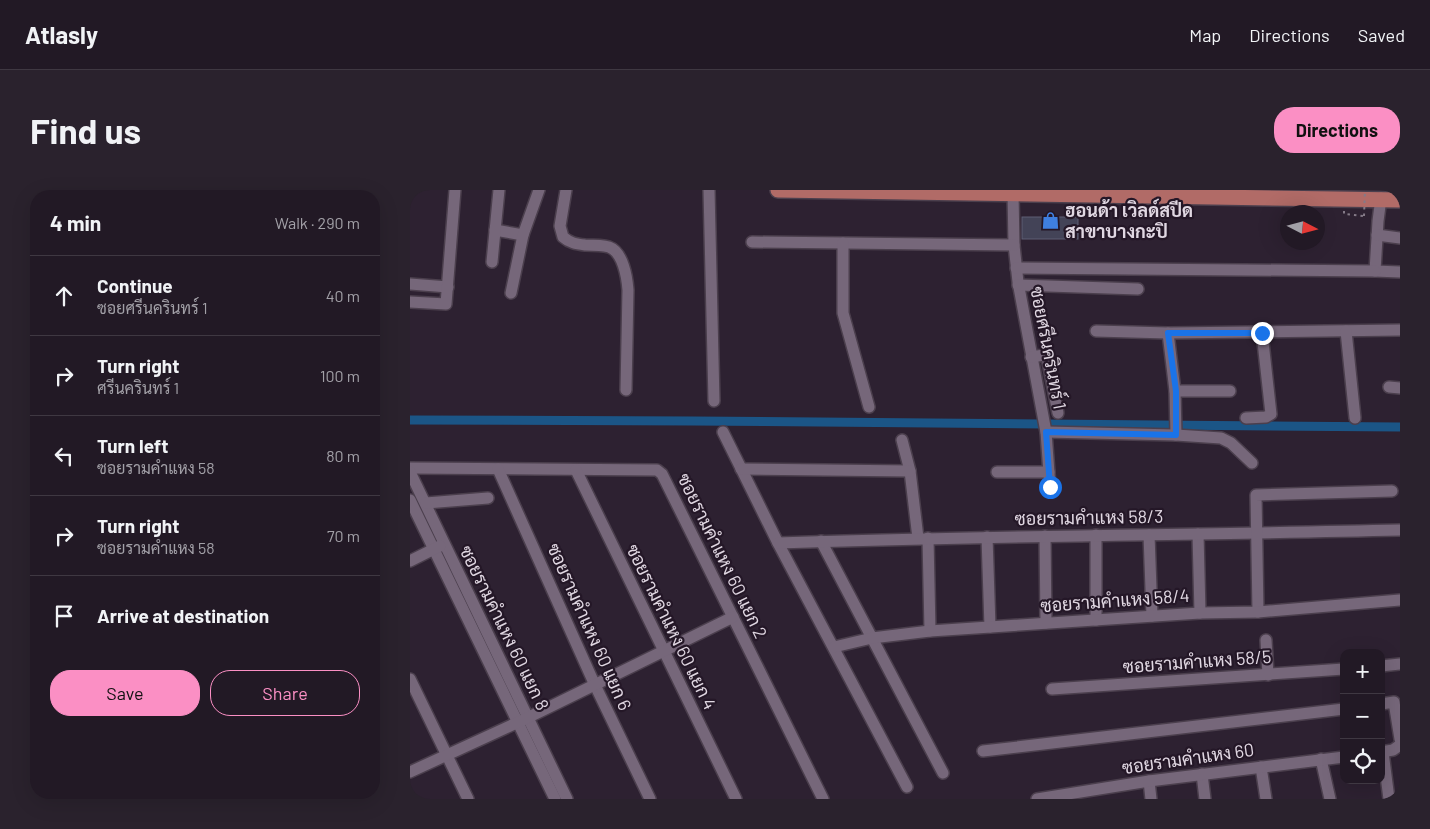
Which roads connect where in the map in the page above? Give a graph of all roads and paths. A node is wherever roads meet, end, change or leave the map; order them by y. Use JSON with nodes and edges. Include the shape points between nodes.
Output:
{"nodes":[{"id":1,"x":455,"y":190,"type":"edge"},
{"id":2,"x":499,"y":190,"type":"edge"},
{"id":3,"x":538,"y":190,"type":"edge"},
{"id":4,"x":566,"y":190,"type":"edge"},
{"id":5,"x":709,"y":190,"type":"edge"},
{"id":6,"x":778,"y":190,"type":"edge"},
{"id":7,"x":1365,"y":190,"type":"edge"},
{"id":8,"x":1013,"y":193,"type":"junction"},
{"id":9,"x":1325,"y":194,"type":"edge"},
{"id":10,"x":1381,"y":198,"type":"junction"},
{"id":11,"x":1400,"y":200,"type":"edge"},
{"id":12,"x":1364,"y":216,"type":"dead end"},
{"id":13,"x":495,"y":230,"type":"junction"},
{"id":14,"x":523,"y":235,"type":"junction"},
{"id":15,"x":1377,"y":236,"type":"junction"},
{"id":16,"x":1400,"y":238,"type":"edge"},
{"id":17,"x":752,"y":242,"type":"dead end"},
{"id":18,"x":843,"y":243,"type":"junction"},
{"id":19,"x":1014,"y":245,"type":"junction"},
{"id":20,"x":492,"y":262,"type":"dead end"},
{"id":21,"x":1016,"y":268,"type":"junction"},
{"id":22,"x":1375,"y":271,"type":"junction"},
{"id":23,"x":1400,"y":272,"type":"edge"},
{"id":24,"x":410,"y":284,"type":"edge"},
{"id":25,"x":1018,"y":285,"type":"junction"},
{"id":26,"x":448,"y":287,"type":"junction"},
{"id":27,"x":1138,"y":289,"type":"dead end"},
{"id":28,"x":511,"y":293,"type":"dead end"},
{"id":29,"x":410,"y":302,"type":"edge"},
{"id":30,"x":1346,"y":330,"type":"junction"},
{"id":31,"x":1400,"y":330,"type":"edge"},
{"id":32,"x":1096,"y":331,"type":"dead end"},
{"id":33,"x":1168,"y":333,"type":"junction"},
{"id":34,"x":1262,"y":333,"type":"junction"},
{"id":35,"x":1032,"y":357,"type":"junction"},
{"id":36,"x":626,"y":390,"type":"dead end"},
{"id":37,"x":1176,"y":391,"type":"junction"},
{"id":38,"x":1230,"y":391,"type":"dead end"},
{"id":39,"x":714,"y":401,"type":"dead end"},
{"id":40,"x":869,"y":407,"type":"dead end"},
{"id":41,"x":1058,"y":413,"type":"dead end"},
{"id":42,"x":1246,"y":418,"type":"dead end"},
{"id":43,"x":1355,"y":418,"type":"dead end"},
{"id":44,"x":1045,"y":425,"type":"junction"},
{"id":45,"x":723,"y":432,"type":"dead end"},
{"id":46,"x":1176,"y":435,"type":"junction"},
{"id":47,"x":902,"y":440,"type":"dead end"},
{"id":48,"x":1252,"y":464,"type":"dead end"},
{"id":49,"x":498,"y":469,"type":"junction"},
{"id":50,"x":741,"y":469,"type":"junction"},
{"id":51,"x":410,"y":470,"type":"edge"},
{"id":52,"x":576,"y":470,"type":"junction"},
{"id":53,"x":910,"y":471,"type":"junction"},
{"id":54,"x":997,"y":472,"type":"dead end"},
{"id":55,"x":1049,"y":472,"type":"junction"},
{"id":56,"x":1050,"y":487,"type":"dead end"},
{"id":57,"x":1392,"y":491,"type":"dead end"},
{"id":58,"x":488,"y":498,"type":"dead end"},
{"id":59,"x":410,"y":500,"type":"edge"},
{"id":60,"x":426,"y":503,"type":"junction"},
{"id":61,"x":1400,"y":530,"type":"edge"},
{"id":62,"x":1257,"y":533,"type":"junction"},
{"id":63,"x":1198,"y":534,"type":"junction"},
{"id":64,"x":1096,"y":535,"type":"junction"},
{"id":65,"x":1149,"y":535,"type":"junction"},
{"id":66,"x":1045,"y":536,"type":"junction"},
{"id":67,"x":987,"y":537,"type":"junction"},
{"id":68,"x":923,"y":538,"type":"junction"},
{"id":69,"x":821,"y":541,"type":"junction"},
{"id":70,"x":778,"y":542,"type":"junction"},
{"id":71,"x":440,"y":547,"type":"junction"},
{"id":72,"x":410,"y":561,"type":"edge"},
{"id":73,"x":1400,"y":600,"type":"edge"},
{"id":74,"x":1258,"y":612,"type":"junction"},
{"id":75,"x":1200,"y":613,"type":"junction"},
{"id":76,"x":1152,"y":616,"type":"junction"},
{"id":77,"x":733,"y":617,"type":"junction"},
{"id":78,"x":1096,"y":620,"type":"junction"},
{"id":79,"x":1046,"y":623,"type":"junction"},
{"id":80,"x":990,"y":626,"type":"junction"},
{"id":81,"x":930,"y":631,"type":"junction"},
{"id":82,"x":872,"y":638,"type":"junction"},
{"id":83,"x":1266,"y":640,"type":"dead end"},
{"id":84,"x":834,"y":646,"type":"junction"},
{"id":85,"x":663,"y":650,"type":"junction"},
{"id":86,"x":1400,"y":664,"type":"edge"},
{"id":87,"x":1385,"y":666,"type":"edge"},
{"id":88,"x":1340,"y":669,"type":"edge"},
{"id":89,"x":1268,"y":675,"type":"junction"},
{"id":90,"x":410,"y":679,"type":"edge"},
{"id":91,"x":594,"y":683,"type":"junction"},
{"id":92,"x":1052,"y":689,"type":"dead end"},
{"id":93,"x":1385,"y":703,"type":"edge"},
{"id":94,"x":1340,"y":709,"type":"edge"},
{"id":95,"x":523,"y":720,"type":"junction"},
{"id":96,"x":1400,"y":740,"type":"edge"},
{"id":97,"x":1392,"y":750,"type":"edge"},
{"id":98,"x":983,"y":751,"type":"dead end"},
{"id":99,"x":447,"y":755,"type":"junction"},
{"id":100,"x":1340,"y":757,"type":"edge"},
{"id":101,"x":1321,"y":759,"type":"junction"},
{"id":102,"x":1261,"y":767,"type":"junction"},
{"id":103,"x":410,"y":772,"type":"edge"},
{"id":104,"x":944,"y":773,"type":"dead end"},
{"id":105,"x":1202,"y":774,"type":"junction"},
{"id":106,"x":1149,"y":781,"type":"junction"},
{"id":107,"x":907,"y":787,"type":"dead end"},
{"id":108,"x":468,"y":799,"type":"edge"},
{"id":109,"x":555,"y":799,"type":"edge"},
{"id":110,"x":567,"y":799,"type":"edge"},
{"id":111,"x":650,"y":799,"type":"edge"},
{"id":112,"x":736,"y":799,"type":"edge"},
{"id":113,"x":823,"y":799,"type":"edge"},
{"id":114,"x":1037,"y":799,"type":"edge"},
{"id":115,"x":1151,"y":799,"type":"edge"},
{"id":116,"x":1205,"y":799,"type":"edge"},
{"id":117,"x":1266,"y":799,"type":"edge"},
{"id":118,"x":1330,"y":799,"type":"edge"},
{"id":119,"x":1389,"y":799,"type":"edge"}],
"edges":[{"from":1,"to":26,"type":"street"},
{"from":2,"to":13,"type":"street"},
{"from":3,"to":14,"type":"street"},
{"from":4,"to":36,"type":"street","via":[[560,226],[563,237],[572,243],[608,247],[615,250],[622,262],[628,290]]},
{"from":5,"to":39,"type":"street"},
{"from":6,"to":8,"type":"main road"},
{"from":7,"to":12,"type":"path","bridge":true},
{"from":8,"to":9,"type":"main road"},
{"from":8,"to":19,"type":"street","name":"ซอยศรีนครินทร์ 1"},
{"from":9,"to":10,"type":"main road"},
{"from":10,"to":11,"type":"main road"},
{"from":10,"to":15,"type":"street"},
{"from":13,"to":14,"type":"street"},
{"from":13,"to":20,"type":"street"},
{"from":14,"to":28,"type":"street"},
{"from":15,"to":16,"type":"street"},
{"from":15,"to":22,"type":"street"},
{"from":17,"to":18,"type":"street"},
{"from":18,"to":19,"type":"street"},
{"from":18,"to":40,"type":"street","via":[[843,313]]},
{"from":19,"to":21,"type":"street","name":"ซอยศรีนครินทร์ 1"},
{"from":21,"to":22,"type":"street"},
{"from":21,"to":25,"type":"street","name":"ซอยศรีนครินทร์ 1"},
{"from":22,"to":23,"type":"street"},
{"from":24,"to":26,"type":"street"},
{"from":25,"to":27,"type":"street"},
{"from":25,"to":35,"type":"street","name":"ซอยศรีนครินทร์ 1"},
{"from":26,"to":29,"type":"street","via":[[446,304]]},
{"from":30,"to":31,"type":"street"},
{"from":30,"to":34,"type":"street"},
{"from":30,"to":43,"type":"street"},
{"from":32,"to":33,"type":"street"},
{"from":33,"to":34,"type":"street"},
{"from":33,"to":37,"type":"street"},
{"from":34,"to":42,"type":"street","via":[[1271,414],[1266,418]]},
{"from":35,"to":41,"type":"street","via":[[1044,355],[1048,358]]},
{"from":35,"to":44,"type":"street","name":"ซอยศรีนครินทร์ 1"},
{"from":37,"to":38,"type":"street"},
{"from":37,"to":46,"type":"street"},
{"from":44,"to":46,"type":"street"},
{"from":44,"to":55,"type":"street","name":"ซอยศรีนครินทร์ 1"},
{"from":45,"to":50,"type":"street"},
{"from":46,"to":48,"type":"street","via":[[1227,440]]},
{"from":47,"to":53,"type":"street"},
{"from":49,"to":51,"type":"street","name":"ซอยรามคำแหง 60 แยก 2"},
{"from":49,"to":52,"type":"street","name":"ซอยรามคำแหง 60 แยก 2"},
{"from":49,"to":91,"type":"street","name":"ซอยรามคำแหง 60 แยก 6"},
{"from":50,"to":53,"type":"street"},
{"from":50,"to":70,"type":"street"},
{"from":51,"to":60,"type":"street","name":"ซอยรามคำแหง 60 แยก 8"},
{"from":52,"to":77,"type":"street","name":"ซอยรามคำแหง 60 แยก 2","via":[[657,470],[662,474]]},
{"from":52,"to":85,"type":"street","name":"ซอยรามคำแหง 60 แยก 4"},
{"from":53,"to":68,"type":"street"},
{"from":54,"to":55,"type":"street"},
{"from":55,"to":56,"type":"street","name":"ซอยศรีนครินทร์ 1"},
{"from":57,"to":62,"type":"street","via":[[1256,495]]},
{"from":58,"to":60,"type":"street"},
{"from":59,"to":71,"type":"street","name":"ซอยรามคำแหง 60 แยก 8"},
{"from":60,"to":71,"type":"street","name":"ซอยรามคำแหง 60 แยก 8"},
{"from":61,"to":62,"type":"street","name":"ซอยรามคำแหง 58/3"},
{"from":62,"to":63,"type":"street","name":"ซอยรามคำแหง 58/3"},
{"from":62,"to":74,"type":"street"},
{"from":63,"to":65,"type":"street","name":"ซอยรามคำแหง 58/3"},
{"from":63,"to":75,"type":"street"},
{"from":64,"to":65,"type":"street","name":"ซอยรามคำแหง 58/3"},
{"from":64,"to":66,"type":"street","name":"ซอยรามคำแหง 58/3"},
{"from":64,"to":78,"type":"street"},
{"from":65,"to":76,"type":"street"},
{"from":66,"to":67,"type":"street","name":"ซอยรามคำแหง 58/3"},
{"from":66,"to":79,"type":"street"},
{"from":67,"to":68,"type":"street","name":"ซอยรามคำแหง 58/3"},
{"from":67,"to":80,"type":"street"},
{"from":68,"to":69,"type":"street","name":"ซอยรามคำแหง 58/3"},
{"from":68,"to":81,"type":"street"},
{"from":69,"to":70,"type":"street","name":"ซอยรามคำแหง 58/3"},
{"from":69,"to":82,"type":"street"},
{"from":70,"to":84,"type":"street"},
{"from":71,"to":72,"type":"street"},
{"from":71,"to":95,"type":"street","name":"ซอยรามคำแหง 60 แยก 8"},
{"from":73,"to":74,"type":"street","name":"ซอยรามคำแหง 58/4"},
{"from":74,"to":75,"type":"street","name":"ซอยรามคำแหง 58/4"},
{"from":75,"to":76,"type":"street","name":"ซอยรามคำแหง 58/4"},
{"from":76,"to":78,"type":"street","name":"ซอยรามคำแหง 58/4"},
{"from":77,"to":85,"type":"street"},
{"from":77,"to":113,"type":"street","name":"ซอยรามคำแหง 60 แยก 2"},
{"from":78,"to":79,"type":"street","name":"ซอยรามคำแหง 58/4"},
{"from":79,"to":80,"type":"street","name":"ซอยรามคำแหง 58/4"},
{"from":80,"to":81,"type":"street","name":"ซอยรามคำแหง 58/4"},
{"from":81,"to":82,"type":"street","name":"ซอยรามคำแหง 58/4"},
{"from":82,"to":84,"type":"street","name":"ซอยรามคำแหง 58/4"},
{"from":82,"to":104,"type":"street"},
{"from":83,"to":89,"type":"street"},
{"from":84,"to":107,"type":"street"},
{"from":85,"to":91,"type":"street"},
{"from":85,"to":112,"type":"street","name":"ซอยรามคำแหง 60 แยก 4"},
{"from":86,"to":87,"type":"street"},
{"from":88,"to":89,"type":"street","name":"ซอยรามคำแหง 58/5"},
{"from":89,"to":92,"type":"street","name":"ซอยรามคำแหง 58/5"},
{"from":90,"to":99,"type":"street"},
{"from":91,"to":95,"type":"street"},
{"from":91,"to":111,"type":"street","name":"ซอยรามคำแหง 60 แยก 6"},
{"from":93,"to":96,"type":"street","via":[[1394,702]]},
{"from":94,"to":98,"type":"street"},
{"from":95,"to":99,"type":"street"},
{"from":95,"to":109,"type":"street","name":"ซอยรามคำแหง 60 แยก 8"},
{"from":95,"to":110,"type":"street","name":"ซอยรามคำแหง 60 แยก 8"},
{"from":97,"to":119,"type":"street"},
{"from":99,"to":103,"type":"street"},
{"from":99,"to":108,"type":"street"},
{"from":100,"to":101,"type":"street","name":"ซอยรามคำแหง 60"},
{"from":101,"to":102,"type":"street","name":"ซอยรามคำแหง 60"},
{"from":101,"to":118,"type":"street"},
{"from":102,"to":105,"type":"street","name":"ซอยรามคำแหง 60"},
{"from":102,"to":117,"type":"street"},
{"from":105,"to":106,"type":"street","name":"ซอยรามคำแหง 60"},
{"from":105,"to":116,"type":"street"},
{"from":106,"to":114,"type":"street","name":"ซอยรามคำแหง 60"},
{"from":106,"to":115,"type":"street"}]}
